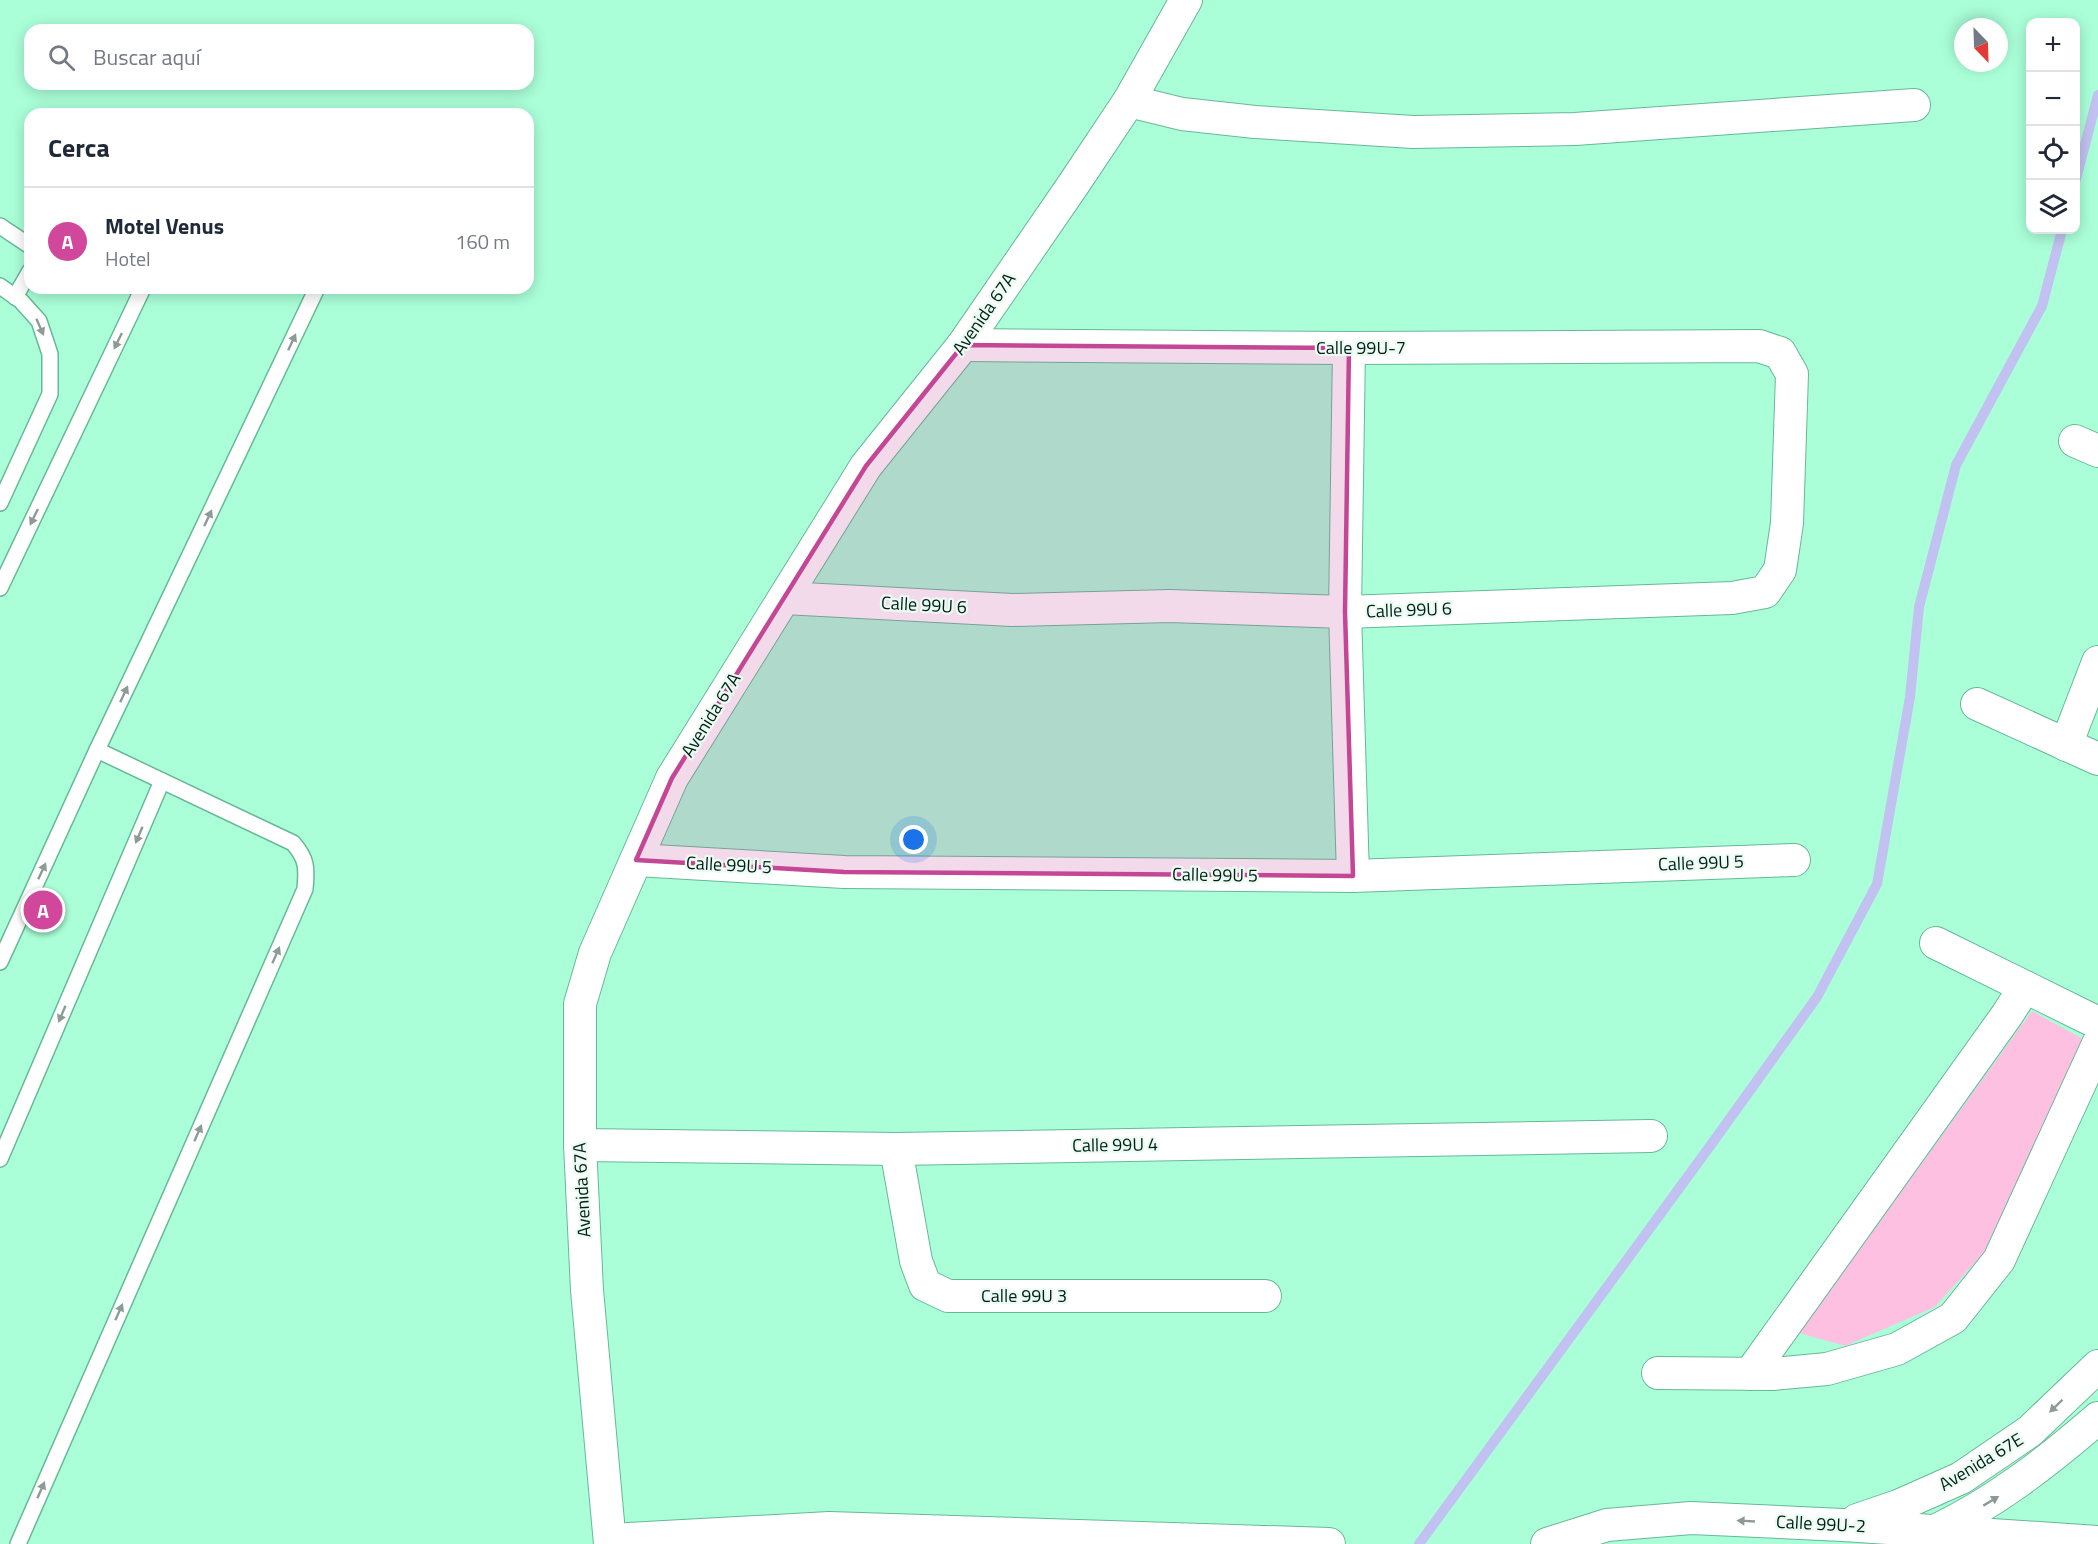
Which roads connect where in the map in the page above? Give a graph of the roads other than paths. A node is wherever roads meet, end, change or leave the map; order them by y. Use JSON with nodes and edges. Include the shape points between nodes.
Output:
{"nodes":[{"id":1,"x":1186,"y":0,"type":"edge"},
{"id":2,"x":1129,"y":101,"type":"junction"},
{"id":3,"x":1914,"y":105,"type":"dead end"},
{"id":4,"x":0,"y":226,"type":"edge"},
{"id":5,"x":24,"y":242,"type":"edge"},
{"id":6,"x":24,"y":281,"type":"edge"},
{"id":7,"x":0,"y":286,"type":"edge"},
{"id":8,"x":140,"y":294,"type":"edge"},
{"id":9,"x":314,"y":294,"type":"edge"},
{"id":10,"x":15,"y":297,"type":"junction"},
{"id":11,"x":963,"y":345,"type":"junction"},
{"id":12,"x":1759,"y":346,"type":"joint"},
{"id":13,"x":1349,"y":348,"type":"junction"},
{"id":14,"x":0,"y":503,"type":"edge"},
{"id":15,"x":0,"y":588,"type":"edge"},
{"id":16,"x":784,"y":598,"type":"junction"},
{"id":17,"x":1345,"y":612,"type":"junction"},
{"id":18,"x":2098,"y":662,"type":"edge"},
{"id":19,"x":1977,"y":704,"type":"dead end"},
{"id":20,"x":2066,"y":745,"type":"junction"},
{"id":21,"x":97,"y":750,"type":"junction"},
{"id":22,"x":2098,"y":759,"type":"edge"},
{"id":23,"x":162,"y":781,"type":"junction"},
{"id":24,"x":636,"y":860,"type":"junction"},
{"id":25,"x":1794,"y":860,"type":"dead end"},
{"id":26,"x":1353,"y":876,"type":"junction"},
{"id":27,"x":1936,"y":943,"type":"dead end"},
{"id":28,"x":0,"y":962,"type":"edge"},
{"id":29,"x":2025,"y":987,"type":"junction"},
{"id":30,"x":2098,"y":1023,"type":"edge"},
{"id":31,"x":2098,"y":1044,"type":"edge"},
{"id":32,"x":1651,"y":1136,"type":"dead end"},
{"id":33,"x":580,"y":1145,"type":"junction"},
{"id":34,"x":896,"y":1149,"type":"junction"},
{"id":35,"x":0,"y":1159,"type":"edge"},
{"id":36,"x":1265,"y":1296,"type":"dead end"},
{"id":37,"x":2098,"y":1366,"type":"edge"},
{"id":38,"x":1658,"y":1373,"type":"dead end"},
{"id":39,"x":1750,"y":1374,"type":"junction"},
{"id":40,"x":2098,"y":1418,"type":"edge"},
{"id":41,"x":1843,"y":1525,"type":"junction"},
{"id":42,"x":1936,"y":1531,"type":"junction"},
{"id":43,"x":610,"y":1542,"type":"edge"},
{"id":44,"x":2098,"y":1542,"type":"edge"},
{"id":45,"x":18,"y":1544,"type":"edge"},
{"id":46,"x":1329,"y":1544,"type":"edge"},
{"id":47,"x":1547,"y":1544,"type":"edge"},
{"id":48,"x":1900,"y":1544,"type":"edge"}],
"edges":[{"from":1,"to":2,"type":"street","name":"Avenida 67A"},
{"from":2,"to":3,"type":"street","via":[[1182,114],[1255,122],[1413,132],[1575,129]]},
{"from":2,"to":11,"type":"street","name":"Avenida 67A"},
{"from":4,"to":5,"type":"lane"},
{"from":6,"to":10,"type":"lane"},
{"from":7,"to":10,"type":"lane"},
{"from":8,"to":15,"type":"lane","one_way":true},
{"from":21,"to":9,"type":"lane","one_way":true},
{"from":10,"to":14,"type":"lane","one_way":true,"via":[[39,321],[50,354],[50,394]]},
{"from":11,"to":13,"type":"street","name":"Calle 99U-7"},
{"from":11,"to":16,"type":"street","name":"Avenida 67A","via":[[866,466]]},
{"from":12,"to":13,"type":"street","name":"Calle 99U-7"},
{"from":12,"to":17,"type":"street","name":"Calle 99U 6","via":[[1780,353],[1792,374],[1787,523],[1780,570],[1765,592],[1732,598]]},
{"from":13,"to":17,"type":"street"},
{"from":16,"to":17,"type":"street","name":"Calle 99U 6","via":[[1012,610],[1170,606]]},
{"from":16,"to":24,"type":"street","name":"Avenida 67A","via":[[672,778]]},
{"from":17,"to":26,"type":"street"},
{"from":18,"to":20,"type":"street"},
{"from":19,"to":20,"type":"street"},
{"from":20,"to":22,"type":"street"},
{"from":21,"to":23,"type":"lane"},
{"from":28,"to":21,"type":"lane","one_way":true},
{"from":23,"to":35,"type":"lane","one_way":true},
{"from":45,"to":23,"type":"lane","one_way":true,"via":[[305,889],[302,854],[293,843]]},
{"from":24,"to":26,"type":"street","name":"Calle 99U 5","via":[[844,872]]},
{"from":24,"to":33,"type":"street","name":"Avenida 67A","via":[[595,953],[580,1004]]},
{"from":25,"to":26,"type":"street","name":"Calle 99U 5"},
{"from":27,"to":29,"type":"street"},
{"from":29,"to":30,"type":"street"},
{"from":29,"to":39,"type":"street"},
{"from":31,"to":39,"type":"street","via":[[1999,1260],[1953,1318],[1897,1349],[1827,1369]]},
{"from":32,"to":34,"type":"street","name":"Calle 99U 4"},
{"from":33,"to":34,"type":"street","name":"Calle 99U 4"},
{"from":33,"to":43,"type":"street","name":"Avenida 67A","via":[[587,1290]]},
{"from":34,"to":36,"type":"street","name":"Calle 99U 3","via":[[915,1261],[925,1285],[948,1296]]},
{"from":37,"to":41,"type":"street","name":"Avenida 67E","one_way":true,"via":[[2030,1431],[1961,1478]]},
{"from":38,"to":39,"type":"street"},
{"from":42,"to":40,"type":"street","name":"Avenida 67E","one_way":true,"via":[[1995,1499],[2052,1458]]},
{"from":41,"to":42,"type":"street","name":"Calle 99U-2"},
{"from":41,"to":47,"type":"street","name":"Calle 99U-2","one_way":true,"via":[[1691,1518],[1607,1525]]},
{"from":42,"to":44,"type":"street","name":"Calle 99U-2"},
{"from":42,"to":48,"type":"street","name":"Avenida 67E"},
{"from":43,"to":46,"type":"street","via":[[829,1528]]}]}
